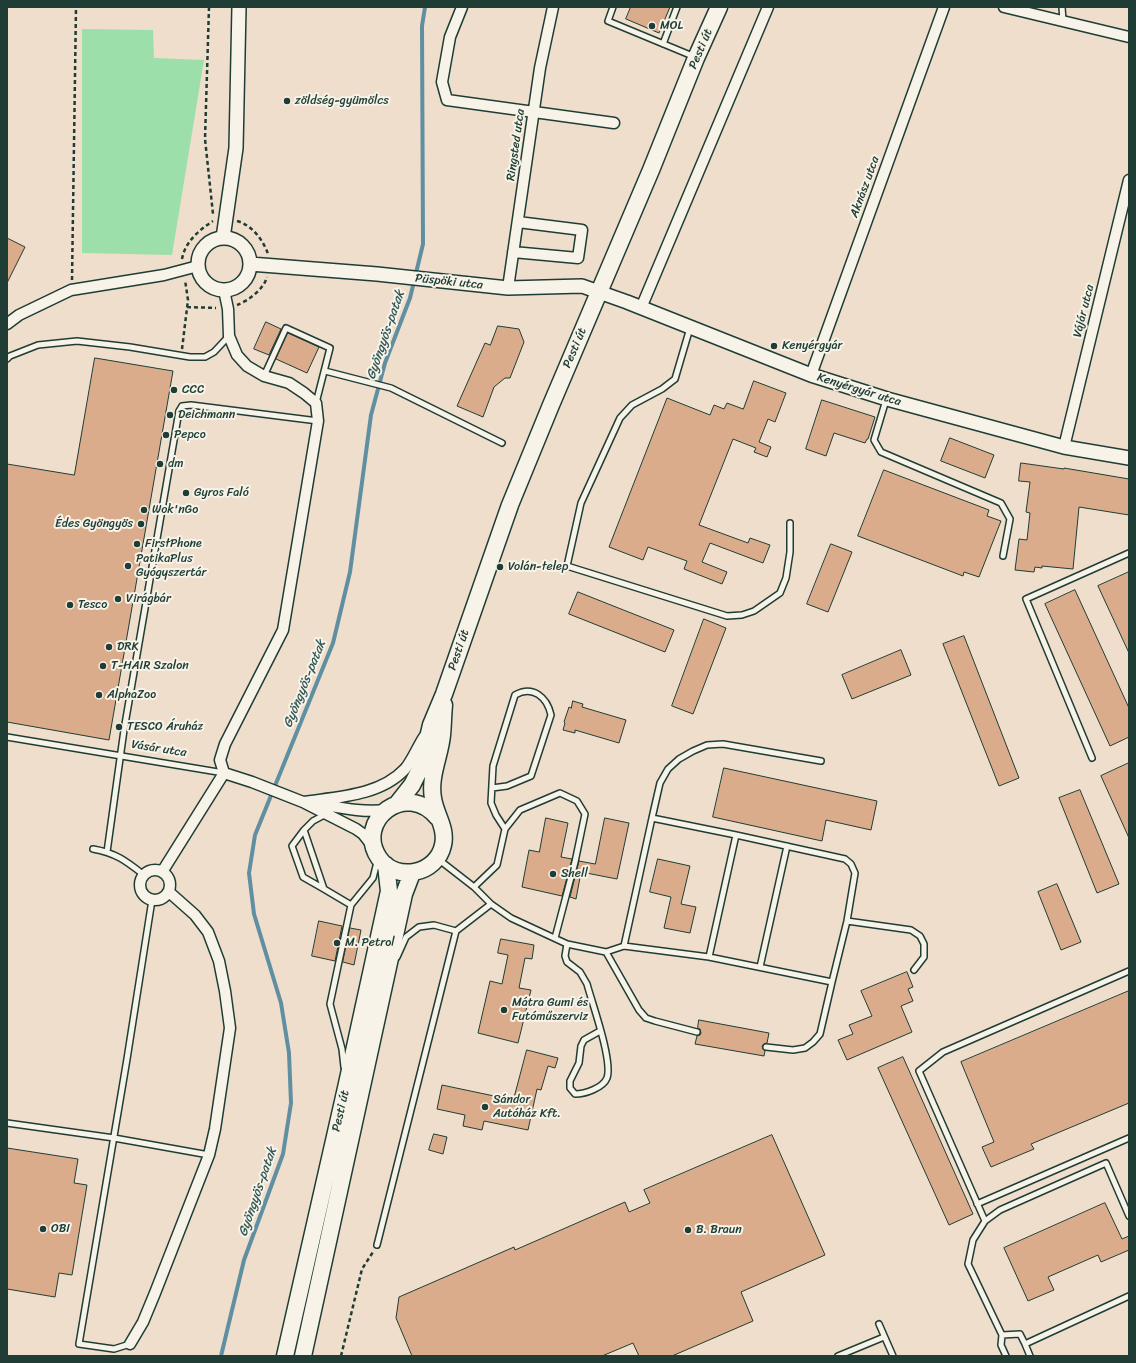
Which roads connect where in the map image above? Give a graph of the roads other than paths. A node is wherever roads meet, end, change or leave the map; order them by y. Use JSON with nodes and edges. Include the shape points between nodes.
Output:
{"nodes":[{"id":1,"x":239,"y":7,"type":"edge"},
{"id":2,"x":462,"y":7,"type":"edge"},
{"id":3,"x":553,"y":7,"type":"edge"},
{"id":4,"x":613,"y":7,"type":"edge"},
{"id":5,"x":677,"y":7,"type":"edge"},
{"id":6,"x":719,"y":7,"type":"edge"},
{"id":7,"x":768,"y":7,"type":"edge"},
{"id":8,"x":944,"y":7,"type":"edge"},
{"id":9,"x":1004,"y":7,"type":"edge"},
{"id":10,"x":1062,"y":7,"type":"edge"},
{"id":11,"x":1063,"y":21,"type":"junction"},
{"id":12,"x":1129,"y":36,"type":"edge"},
{"id":13,"x":663,"y":44,"type":"junction"},
{"id":14,"x":696,"y":58,"type":"junction"},
{"id":15,"x":534,"y":111,"type":"junction"},
{"id":16,"x":614,"y":123,"type":"dead end"},
{"id":17,"x":1129,"y":180,"type":"edge"},
{"id":18,"x":518,"y":222,"type":"junction"},
{"id":19,"x":223,"y":238,"type":"junction"},
{"id":20,"x":514,"y":252,"type":"junction"},
{"id":21,"x":250,"y":264,"type":"junction"},
{"id":22,"x":198,"y":266,"type":"junction"},
{"id":23,"x":508,"y":288,"type":"junction"},
{"id":24,"x":224,"y":290,"type":"junction"},
{"id":25,"x":599,"y":292,"type":"junction"},
{"id":26,"x":641,"y":308,"type":"junction"},
{"id":27,"x":7,"y":324,"type":"edge"},
{"id":28,"x":690,"y":328,"type":"junction"},
{"id":29,"x":229,"y":336,"type":"junction"},
{"id":30,"x":7,"y":359,"type":"edge"},
{"id":31,"x":325,"y":371,"type":"junction"},
{"id":32,"x":811,"y":375,"type":"junction"},
{"id":33,"x":264,"y":376,"type":"junction"},
{"id":34,"x":887,"y":399,"type":"junction"},
{"id":35,"x":316,"y":403,"type":"junction"},
{"id":36,"x":318,"y":421,"type":"junction"},
{"id":37,"x":502,"y":443,"type":"dead end"},
{"id":38,"x":1064,"y":447,"type":"junction"},
{"id":39,"x":1129,"y":458,"type":"edge"},
{"id":40,"x":790,"y":523,"type":"dead end"},
{"id":41,"x":1129,"y":553,"type":"edge"},
{"id":42,"x":1002,"y":556,"type":"dead end"},
{"id":43,"x":444,"y":694,"type":"junction"},
{"id":44,"x":431,"y":725,"type":"junction"},
{"id":45,"x":7,"y":737,"type":"edge"},
{"id":46,"x":120,"y":756,"type":"junction"},
{"id":47,"x":1092,"y":758,"type":"dead end"},
{"id":48,"x":820,"y":761,"type":"dead end"},
{"id":49,"x":224,"y":773,"type":"junction"},
{"id":50,"x":492,"y":788,"type":"junction"},
{"id":51,"x":299,"y":800,"type":"junction"},
{"id":52,"x":391,"y":807,"type":"junction"},
{"id":53,"x":326,"y":814,"type":"junction"},
{"id":54,"x":438,"y":818,"type":"junction"},
{"id":55,"x":652,"y":818,"type":"junction"},
{"id":56,"x":505,"y":829,"type":"junction"},
{"id":57,"x":304,"y":830,"type":"junction"},
{"id":58,"x":736,"y":835,"type":"junction"},
{"id":59,"x":787,"y":846,"type":"junction"},
{"id":60,"x":93,"y":849,"type":"dead end"},
{"id":61,"x":107,"y":852,"type":"junction"},
{"id":62,"x":380,"y":857,"type":"junction"},
{"id":63,"x":437,"y":858,"type":"junction"},
{"id":64,"x":162,"y":872,"type":"junction"},
{"id":65,"x":412,"y":873,"type":"junction"},
{"id":66,"x":144,"y":875,"type":"junction"},
{"id":67,"x":474,"y":887,"type":"junction"},
{"id":68,"x":324,"y":889,"type":"junction"},
{"id":69,"x":169,"y":892,"type":"junction"},
{"id":70,"x":152,"y":900,"type":"junction"},
{"id":71,"x":491,"y":904,"type":"junction"},
{"id":72,"x":351,"y":905,"type":"junction"},
{"id":73,"x":847,"y":921,"type":"junction"},
{"id":74,"x":456,"y":931,"type":"junction"},
{"id":75,"x":555,"y":938,"type":"junction"},
{"id":76,"x":567,"y":944,"type":"junction"},
{"id":77,"x":624,"y":946,"type":"junction"},
{"id":78,"x":606,"y":952,"type":"junction"},
{"id":79,"x":709,"y":957,"type":"junction"},
{"id":80,"x":760,"y":967,"type":"junction"},
{"id":81,"x":914,"y":970,"type":"dead end"},
{"id":82,"x":1129,"y":970,"type":"edge"},
{"id":83,"x":832,"y":982,"type":"junction"},
{"id":84,"x":383,"y":991,"type":"junction"},
{"id":85,"x":600,"y":1031,"type":"junction"},
{"id":86,"x":697,"y":1032,"type":"dead end"},
{"id":87,"x":766,"y":1047,"type":"dead end"},
{"id":88,"x":346,"y":1088,"type":"junction"},
{"id":89,"x":7,"y":1123,"type":"edge"},
{"id":90,"x":114,"y":1138,"type":"junction"},
{"id":91,"x":1129,"y":1138,"type":"edge"},
{"id":92,"x":209,"y":1155,"type":"junction"},
{"id":93,"x":977,"y":1204,"type":"junction"},
{"id":94,"x":1129,"y":1216,"type":"edge"},
{"id":95,"x":985,"y":1221,"type":"junction"},
{"id":96,"x":377,"y":1245,"type":"road end"},
{"id":97,"x":1129,"y":1296,"type":"edge"},
{"id":98,"x":878,"y":1324,"type":"dead end"},
{"id":99,"x":1002,"y":1335,"type":"junction"},
{"id":100,"x":884,"y":1337,"type":"junction"},
{"id":101,"x":130,"y":1344,"type":"joint"},
{"id":102,"x":1025,"y":1344,"type":"junction"},
{"id":103,"x":285,"y":1356,"type":"edge"},
{"id":104,"x":303,"y":1356,"type":"edge"},
{"id":105,"x":838,"y":1356,"type":"edge"},
{"id":106,"x":893,"y":1356,"type":"edge"},
{"id":107,"x":1006,"y":1356,"type":"edge"},
{"id":108,"x":1030,"y":1356,"type":"edge"}],
"edges":[{"from":1,"to":19,"type":"street","via":[[236,148]]},
{"from":2,"to":15,"type":"street","via":[[450,38],[442,82],[447,100]]},
{"from":3,"to":15,"type":"street","name":"Ringsted utca"},
{"from":4,"to":13,"type":"lane","via":[[608,22]]},
{"from":5,"to":13,"type":"lane"},
{"from":6,"to":14,"type":"main road","name":"Pesti út"},
{"from":7,"to":26,"type":"street"},
{"from":8,"to":32,"type":"street","name":"Aknász utca"},
{"from":9,"to":11,"type":"street"},
{"from":10,"to":11,"type":"lane"},
{"from":11,"to":12,"type":"street"},
{"from":13,"to":14,"type":"lane"},
{"from":14,"to":25,"type":"main road","name":"Pesti út"},
{"from":15,"to":16,"type":"street"},
{"from":15,"to":18,"type":"street","name":"Ringsted utca"},
{"from":17,"to":38,"type":"street","name":"Vájár utca"},
{"from":18,"to":20,"type":"street","name":"Ringsted utca"},
{"from":18,"to":20,"type":"street","via":[[582,230],[578,258]]},
{"from":19,"to":21,"type":"street","via":[[240,243],[249,257]]},
{"from":19,"to":22,"type":"street","via":[[213,240],[203,248]]},
{"from":20,"to":23,"type":"street","name":"Ringsted utca"},
{"from":21,"to":23,"type":"street","name":"Püspöki utca"},
{"from":21,"to":24,"type":"street","via":[[242,283]]},
{"from":22,"to":24,"type":"street","via":[[199,272],[208,284]]},
{"from":22,"to":27,"type":"street","via":[[164,275],[71,290],[19,315]]},
{"from":23,"to":25,"type":"street","name":"Püspöki utca","via":[[582,286]]},
{"from":24,"to":29,"type":"street"},
{"from":25,"to":26,"type":"street","name":"Kenyérgyár utca"},
{"from":25,"to":43,"type":"main road","name":"Pesti út","via":[[510,505]]},
{"from":26,"to":28,"type":"street","name":"Kenyérgyár utca"},
{"from":28,"to":32,"type":"street","name":"Kenyérgyár utca"},
{"from":28,"to":40,"type":"lane","via":[[675,379],[632,405],[620,418],[581,503],[567,566],[727,616],[742,615],[754,611],[780,593],[786,578],[790,552]]},
{"from":29,"to":30,"type":"lane","via":[[214,352],[205,357],[190,358],[77,341],[38,345]]},
{"from":29,"to":33,"type":"street","via":[[237,355],[247,366]]},
{"from":31,"to":33,"type":"lane","via":[[330,348],[286,328]]},
{"from":31,"to":35,"type":"lane"},
{"from":31,"to":37,"type":"lane","via":[[391,388]]},
{"from":32,"to":34,"type":"street","name":"Kenyérgyár utca"},
{"from":33,"to":35,"type":"street","via":[[290,383]]},
{"from":34,"to":38,"type":"street","name":"Kenyérgyár utca"},
{"from":34,"to":42,"type":"lane","via":[[874,440],[881,452],[1001,503],[1010,519]]},
{"from":35,"to":36,"type":"street"},
{"from":36,"to":46,"type":"lane","via":[[191,405],[182,406],[179,411]]},
{"from":36,"to":49,"type":"street","via":[[283,630],[225,744],[220,760]]},
{"from":38,"to":39,"type":"street","name":"Kenyérgyár utca"},
{"from":41,"to":47,"type":"lane","via":[[1026,599]]},
{"from":43,"to":44,"type":"main road","name":"Pesti út"},
{"from":43,"to":54,"type":"main road","name":"Pesti út","via":[[442,736],[432,782]]},
{"from":44,"to":51,"type":"street","via":[[405,769],[388,782],[368,791]]},
{"from":44,"to":52,"type":"main road","name":"Pesti út","via":[[412,786]]},
{"from":45,"to":46,"type":"lane","name":"Vásár utca"},
{"from":46,"to":49,"type":"lane","name":"Vásár utca"},
{"from":46,"to":61,"type":"lane"},
{"from":48,"to":55,"type":"lane","via":[[723,744],[707,745],[679,759],[668,769],[660,783]]},
{"from":49,"to":51,"type":"street","name":"Vásár utca"},
{"from":49,"to":64,"type":"street"},
{"from":50,"to":50,"type":"lane","via":[[493,766],[515,696],[521,692],[534,692],[545,701],[551,715],[531,776],[507,786]]},
{"from":50,"to":56,"type":"lane","via":[[491,803]]},
{"from":51,"to":52,"type":"street","name":"Vásár utca","via":[[359,811],[373,812]]},
{"from":51,"to":53,"type":"street","name":"Vásár utca"},
{"from":52,"to":54,"type":"main road","via":[[409,802],[422,805]]},
{"from":52,"to":62,"type":"main road","name":"Pesti út","via":[[375,826],[373,841]]},
{"from":53,"to":57,"type":"lane"},
{"from":53,"to":62,"type":"street","name":"Vásár utca","via":[[363,834]]},
{"from":54,"to":63,"type":"main road","name":"Pesti út","via":[[442,824],[444,838]]},
{"from":55,"to":58,"type":"lane"},
{"from":55,"to":77,"type":"lane"},
{"from":56,"to":67,"type":"lane","via":[[497,865]]},
{"from":56,"to":75,"type":"lane","via":[[520,810],[560,793],[577,800],[585,814]]},
{"from":57,"to":68,"type":"lane"},
{"from":57,"to":68,"type":"lane","via":[[292,846],[303,877]]},
{"from":58,"to":59,"type":"lane"},
{"from":58,"to":79,"type":"lane"},
{"from":59,"to":73,"type":"lane","via":[[845,859],[851,864],[855,873]]},
{"from":59,"to":80,"type":"lane"},
{"from":60,"to":61,"type":"lane"},
{"from":61,"to":66,"type":"lane","via":[[126,860]]},
{"from":62,"to":65,"type":"main road","via":[[398,872]]},
{"from":62,"to":72,"type":"lane","via":[[373,878]]},
{"from":62,"to":88,"type":"main road","name":"Pesti út","via":[[389,891]]},
{"from":63,"to":65,"type":"main road","via":[[426,868]]},
{"from":63,"to":67,"type":"lane"},
{"from":64,"to":66,"type":"street","via":[[155,870]]},
{"from":64,"to":69,"type":"street","via":[[170,881]]},
{"from":65,"to":84,"type":"main road","name":"Pesti út","via":[[404,894]]},
{"from":66,"to":70,"type":"street","via":[[141,889],[143,894]]},
{"from":67,"to":71,"type":"lane"},
{"from":68,"to":72,"type":"lane"},
{"from":69,"to":70,"type":"street","via":[[163,898]]},
{"from":69,"to":92,"type":"street","via":[[195,915],[208,932],[219,961],[225,991],[230,1028]]},
{"from":70,"to":90,"type":"lane"},
{"from":71,"to":74,"type":"lane"},
{"from":71,"to":75,"type":"lane","via":[[511,918]]},
{"from":72,"to":88,"type":"lane","via":[[330,1004],[342,1049]]},
{"from":73,"to":81,"type":"lane","via":[[911,930],[920,936],[924,944],[924,956]]},
{"from":73,"to":83,"type":"lane"},
{"from":74,"to":84,"type":"lane","via":[[434,925],[419,927],[406,937]]},
{"from":74,"to":96,"type":"lane"},
{"from":75,"to":76,"type":"lane"},
{"from":76,"to":78,"type":"lane"},
{"from":76,"to":85,"type":"lane","via":[[567,962],[583,977]]},
{"from":77,"to":78,"type":"lane"},
{"from":77,"to":79,"type":"lane"},
{"from":78,"to":86,"type":"lane","via":[[646,1018]]},
{"from":79,"to":80,"type":"lane"},
{"from":80,"to":83,"type":"lane"},
{"from":82,"to":93,"type":"lane","via":[[943,1052],[919,1071]]},
{"from":83,"to":87,"type":"lane","via":[[820,1034],[813,1042],[805,1048],[793,1050]]},
{"from":84,"to":104,"type":"main road","name":"Pesti út"},
{"from":85,"to":85,"type":"lane","via":[[584,1040],[581,1046],[579,1063],[570,1081],[570,1088],[575,1094],[582,1094],[601,1086],[607,1080],[609,1070]]},
{"from":88,"to":103,"type":"main road","name":"Pesti út"},
{"from":89,"to":90,"type":"lane"},
{"from":90,"to":92,"type":"lane"},
{"from":90,"to":101,"type":"lane","via":[[79,1344],[114,1349]]},
{"from":91,"to":93,"type":"lane"},
{"from":92,"to":101,"type":"street","via":[[152,1301]]},
{"from":93,"to":95,"type":"lane"},
{"from":94,"to":95,"type":"lane","via":[[1106,1163],[1000,1210]]},
{"from":95,"to":99,"type":"lane","via":[[973,1240],[968,1264]]},
{"from":97,"to":102,"type":"lane"},
{"from":98,"to":100,"type":"lane"},
{"from":99,"to":102,"type":"lane","via":[[1020,1334]]},
{"from":99,"to":107,"type":"lane","via":[[1001,1345]]},
{"from":100,"to":105,"type":"lane"},
{"from":100,"to":106,"type":"lane"},
{"from":102,"to":108,"type":"lane"}]}
